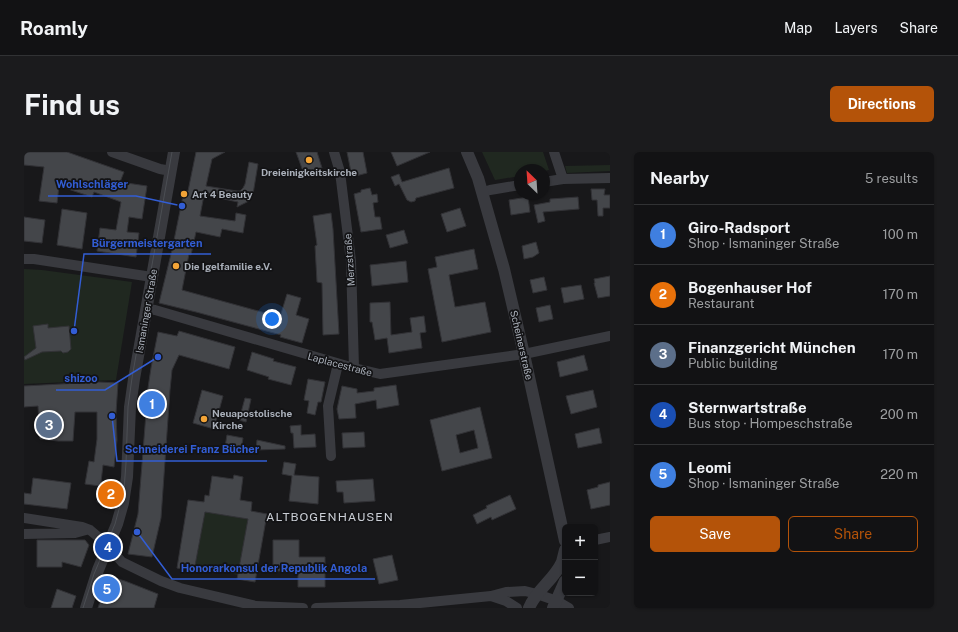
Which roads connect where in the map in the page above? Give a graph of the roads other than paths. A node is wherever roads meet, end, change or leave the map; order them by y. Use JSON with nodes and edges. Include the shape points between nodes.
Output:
{"nodes":[{"id":1,"x":112,"y":152,"type":"edge"},
{"id":2,"x":174,"y":152,"type":"edge"},
{"id":3,"x":334,"y":152,"type":"edge"},
{"id":4,"x":467,"y":152,"type":"edge"},
{"id":5,"x":554,"y":152,"type":"edge"},
{"id":6,"x":171,"y":172,"type":"junction"},
{"id":7,"x":563,"y":178,"type":"junction"},
{"id":8,"x":610,"y":178,"type":"edge"},
{"id":9,"x":550,"y":181,"type":"edge"},
{"id":10,"x":514,"y":186,"type":"edge"},
{"id":11,"x":483,"y":192,"type":"junction"},
{"id":12,"x":24,"y":259,"type":"edge"},
{"id":13,"x":152,"y":277,"type":"junction"},
{"id":14,"x":146,"y":309,"type":"junction"},
{"id":15,"x":610,"y":336,"type":"edge"},
{"id":16,"x":524,"y":354,"type":"junction"},
{"id":17,"x":338,"y":364,"type":"junction"},
{"id":18,"x":354,"y":368,"type":"junction"},
{"id":19,"x":331,"y":456,"type":"dead end"},
{"id":20,"x":24,"y":518,"type":"edge"},
{"id":21,"x":562,"y":527,"type":"edge"},
{"id":22,"x":90,"y":530,"type":"junction"},
{"id":23,"x":24,"y":534,"type":"edge"},
{"id":24,"x":610,"y":537,"type":"edge"},
{"id":25,"x":598,"y":539,"type":"edge"},
{"id":26,"x":108,"y":547,"type":"junction"},
{"id":27,"x":562,"y":560,"type":"edge"},
{"id":28,"x":562,"y":588,"type":"edge"},
{"id":29,"x":537,"y":594,"type":"junction"},
{"id":30,"x":491,"y":596,"type":"junction"},
{"id":31,"x":555,"y":604,"type":"edge"},
{"id":32,"x":400,"y":606,"type":"edge"},
{"id":33,"x":256,"y":607,"type":"edge"},
{"id":34,"x":86,"y":608,"type":"edge"},
{"id":35,"x":303,"y":608,"type":"edge"},
{"id":36,"x":316,"y":608,"type":"edge"},
{"id":37,"x":517,"y":608,"type":"edge"},
{"id":38,"x":529,"y":608,"type":"edge"},
{"id":39,"x":569,"y":608,"type":"edge"}],
"edges":[{"from":1,"to":6,"type":"street"},
{"from":2,"to":6,"type":"street","name":"Ismaninger Straße"},
{"from":3,"to":18,"type":"street","name":"Merzstraße","via":[[340,172],[351,261]]},
{"from":4,"to":11,"type":"street","name":"Scheinerstraße"},
{"from":5,"to":7,"type":"street"},
{"from":6,"to":13,"type":"street","name":"Ismaninger Straße"},
{"from":7,"to":8,"type":"street"},
{"from":7,"to":9,"type":"street"},
{"from":10,"to":11,"type":"street"},
{"from":11,"to":16,"type":"street","name":"Scheinerstraße"},
{"from":12,"to":13,"type":"street"},
{"from":13,"to":14,"type":"street","name":"Ismaninger Straße"},
{"from":14,"to":17,"type":"street","name":"Laplacestraße"},
{"from":14,"to":26,"type":"street","name":"Ismaninger Straße","via":[[130,407],[126,490]]},
{"from":15,"to":16,"type":"street","name":"Laplacestraße"},
{"from":16,"to":18,"type":"street","name":"Laplacestraße","via":[[380,374]]},
{"from":16,"to":21,"type":"street","name":"Scheinerstraße"},
{"from":17,"to":18,"type":"street","name":"Laplacestraße"},
{"from":17,"to":19,"type":"street","via":[[328,406]]},
{"from":20,"to":22,"type":"street"},
{"from":22,"to":23,"type":"street"},
{"from":22,"to":26,"type":"street"},
{"from":24,"to":25,"type":"street"},
{"from":26,"to":33,"type":"street","via":[[122,562],[161,581]]},
{"from":26,"to":34,"type":"street","name":"Ismaninger Straße"},
{"from":27,"to":29,"type":"street","via":[[556,572]]},
{"from":28,"to":31,"type":"street"},
{"from":29,"to":30,"type":"street","via":[[525,591]]},
{"from":29,"to":31,"type":"street"},
{"from":29,"to":38,"type":"street"},
{"from":30,"to":32,"type":"street"},
{"from":30,"to":37,"type":"street"},
{"from":31,"to":39,"type":"street"},
{"from":32,"to":36,"type":"street"},
{"from":33,"to":35,"type":"street"}]}
